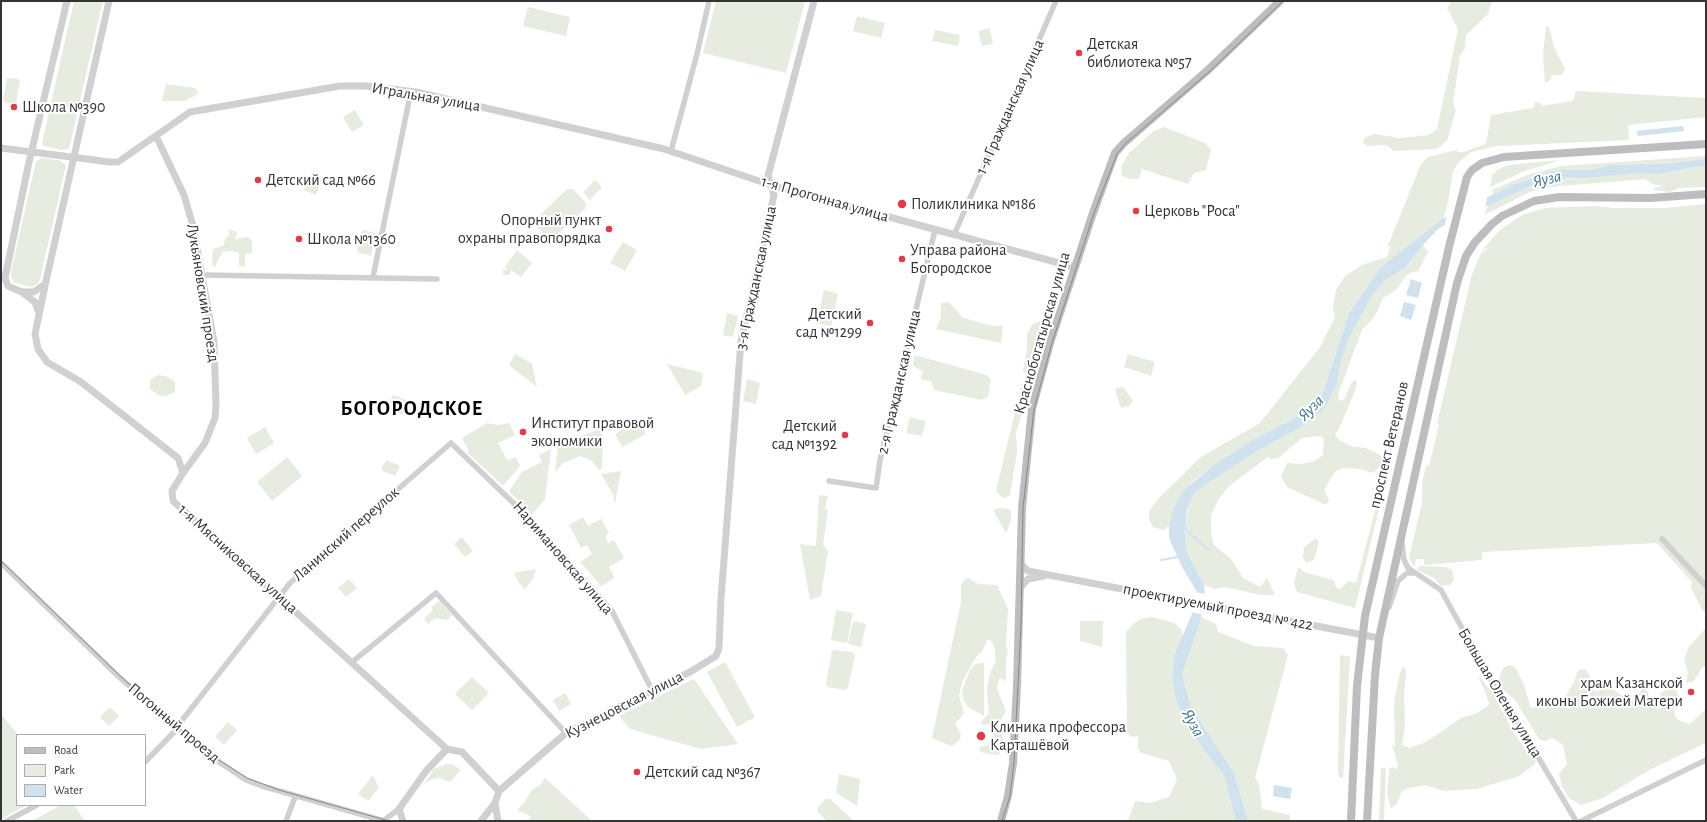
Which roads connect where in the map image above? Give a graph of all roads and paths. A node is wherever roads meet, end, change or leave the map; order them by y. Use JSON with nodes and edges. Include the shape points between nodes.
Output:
{"nodes":[{"id":1,"x":67,"y":1,"type":"edge"},
{"id":2,"x":109,"y":1,"type":"edge"},
{"id":3,"x":709,"y":1,"type":"edge"},
{"id":4,"x":814,"y":1,"type":"edge"},
{"id":5,"x":1056,"y":1,"type":"edge"},
{"id":6,"x":1280,"y":1,"type":"edge"},
{"id":7,"x":411,"y":91,"type":"junction"},
{"id":8,"x":156,"y":136,"type":"junction"},
{"id":9,"x":1706,"y":144,"type":"edge"},
{"id":10,"x":1,"y":148,"type":"edge"},
{"id":11,"x":670,"y":151,"type":"junction"},
{"id":12,"x":31,"y":152,"type":"junction"},
{"id":13,"x":74,"y":157,"type":"junction"},
{"id":14,"x":771,"y":184,"type":"junction"},
{"id":15,"x":1706,"y":194,"type":"edge"},
{"id":16,"x":935,"y":230,"type":"junction"},
{"id":17,"x":954,"y":235,"type":"junction"},
{"id":18,"x":1074,"y":267,"type":"junction"},
{"id":19,"x":202,"y":275,"type":"junction"},
{"id":20,"x":373,"y":277,"type":"junction"},
{"id":21,"x":438,"y":279,"type":"dead end"},
{"id":22,"x":45,"y":284,"type":"junction"},
{"id":23,"x":22,"y":292,"type":"junction"},
{"id":24,"x":40,"y":314,"type":"junction"},
{"id":25,"x":451,"y":443,"type":"joint"},
{"id":26,"x":183,"y":472,"type":"junction"},
{"id":27,"x":829,"y":481,"type":"dead end"},
{"id":28,"x":1402,"y":533,"type":"junction"},
{"id":29,"x":1662,"y":539,"type":"dead end"},
{"id":30,"x":1,"y":564,"type":"edge"},
{"id":31,"x":1021,"y":564,"type":"junction"},
{"id":32,"x":1415,"y":573,"type":"junction"},
{"id":33,"x":1056,"y":576,"type":"junction"},
{"id":34,"x":1706,"y":586,"type":"edge"},
{"id":35,"x":1021,"y":587,"type":"junction"},
{"id":36,"x":280,"y":597,"type":"junction"},
{"id":37,"x":1361,"y":635,"type":"junction"},
{"id":38,"x":1379,"y":636,"type":"junction"},
{"id":39,"x":716,"y":656,"type":"joint"},
{"id":40,"x":352,"y":662,"type":"junction"},
{"id":41,"x":652,"y":690,"type":"junction"},
{"id":42,"x":176,"y":728,"type":"junction"},
{"id":43,"x":566,"y":733,"type":"junction"},
{"id":44,"x":447,"y":749,"type":"junction"},
{"id":45,"x":1706,"y":760,"type":"edge"},
{"id":46,"x":146,"y":761,"type":"edge"},
{"id":47,"x":499,"y":791,"type":"junction"},
{"id":48,"x":295,"y":796,"type":"junction"},
{"id":49,"x":495,"y":803,"type":"junction"},
{"id":50,"x":35,"y":806,"type":"edge"},
{"id":51,"x":399,"y":809,"type":"junction"},
{"id":52,"x":7,"y":821,"type":"edge"},
{"id":53,"x":286,"y":821,"type":"edge"},
{"id":54,"x":384,"y":821,"type":"edge"},
{"id":55,"x":403,"y":821,"type":"edge"},
{"id":56,"x":481,"y":821,"type":"edge"},
{"id":57,"x":498,"y":821,"type":"edge"},
{"id":58,"x":1001,"y":821,"type":"edge"},
{"id":59,"x":1352,"y":821,"type":"edge"},
{"id":60,"x":1368,"y":821,"type":"edge"},
{"id":61,"x":1576,"y":821,"type":"edge"},
{"id":62,"x":1581,"y":821,"type":"edge"}],
"edges":[{"from":1,"to":12,"type":"street"},
{"from":2,"to":13,"type":"street"},
{"from":3,"to":11,"type":"street"},
{"from":4,"to":14,"type":"street","name":"3-я Гражданская улица","via":[[768,176]]},
{"from":5,"to":17,"type":"street","name":"1-я Гражданская улица"},
{"from":6,"to":18,"type":"main road","name":"Краснобогатырская улица","via":[[1115,153]]},
{"from":7,"to":8,"type":"street","name":"Игральная улица","via":[[340,86],[190,112]]},
{"from":7,"to":11,"type":"street","name":"Игральная улица"},
{"from":7,"to":20,"type":"street"},
{"from":8,"to":13,"type":"street","name":"Игральная улица","via":[[118,162]]},
{"from":8,"to":19,"type":"street","name":"Лукьяновский проезд","via":[[184,195]]},
{"from":9,"to":37,"type":"main road","name":"проспект Ветеранов","via":[[1504,157],[1482,163],[1467,177]]},
{"from":10,"to":12,"type":"street","name":"Игральная улица"},
{"from":11,"to":14,"type":"street","name":"1-я Прогонная улица"},
{"from":12,"to":13,"type":"street","name":"Игральная улица"},
{"from":12,"to":23,"type":"street","via":[[5,278],[8,286]]},
{"from":13,"to":22,"type":"street"},
{"from":14,"to":16,"type":"street","name":"1-я Прогонная улица"},
{"from":14,"to":39,"type":"street","name":"3-я Гражданская улица","via":[[774,195],[741,341],[726,521],[719,648]]},
{"from":15,"to":28,"type":"main road","name":"проспект Ветеранов","via":[[1650,198],[1559,197],[1534,201],[1502,216],[1480,235],[1466,256],[1457,283]]},
{"from":16,"to":17,"type":"street","name":"1-я Прогонная улица"},
{"from":16,"to":27,"type":"street","name":"2-я Гражданская улица","via":[[880,460],[876,488]]},
{"from":17,"to":18,"type":"street","name":"1-я Прогонная улица"},
{"from":18,"to":31,"type":"main road","name":"Краснобогатырская улица","via":[[1032,409],[1022,508]]},
{"from":19,"to":20,"type":"street"},
{"from":19,"to":26,"type":"street","name":"Лукьяновский проезд","via":[[214,342],[215,411],[207,438]]},
{"from":20,"to":21,"type":"street"},
{"from":22,"to":23,"type":"street","via":[[34,292]]},
{"from":22,"to":24,"type":"street"},
{"from":23,"to":24,"type":"street","via":[[35,302]]},
{"from":24,"to":26,"type":"street","via":[[35,334],[38,349],[47,362],[81,382],[178,458]]},
{"from":25,"to":36,"type":"street","name":"Ланинский переулок","via":[[290,583]]},
{"from":25,"to":41,"type":"street","name":"Наримановская улица","via":[[532,521],[612,611]]},
{"from":26,"to":36,"type":"street","name":"1-я Мясниковская улица","via":[[172,491],[173,501]]},
{"from":28,"to":32,"type":"street","via":[[1404,560],[1408,568]]},
{"from":28,"to":38,"type":"main road","name":"проспект Ветеранов"},
{"from":29,"to":34,"type":"street"},
{"from":30,"to":42,"type":"street","name":"Погонный проезд"},
{"from":31,"to":33,"type":"street","name":"проектируемый проезд № 422","via":[[1028,571]]},
{"from":31,"to":35,"type":"main road","name":"Краснобогатырская улица"},
{"from":32,"to":38,"type":"street","via":[[1407,573],[1398,581]]},
{"from":32,"to":61,"type":"street","name":"Большая Оленья улица","via":[[1441,590],[1495,688]]},
{"from":33,"to":35,"type":"street","name":"проектируемый проезд № 422","via":[[1036,576],[1028,579]]},
{"from":33,"to":37,"type":"street","name":"проектируемый проезд № 422"},
{"from":35,"to":58,"type":"main road","name":"Краснобогатырская улица","via":[[1013,760],[1008,796]]},
{"from":36,"to":40,"type":"street","name":"1-я Мясниковская улица"},
{"from":36,"to":42,"type":"street","name":"Ланинский переулок"},
{"from":37,"to":38,"type":"street","name":"проектируемый проезд № 422"},
{"from":37,"to":59,"type":"main road","name":"проспект Ветеранов"},
{"from":38,"to":60,"type":"main road","name":"проспект Ветеранов","via":[[1374,675]]},
{"from":39,"to":41,"type":"street","name":"Кузнецовская улица","via":[[709,662]]},
{"from":40,"to":43,"type":"street","via":[[436,594]]},
{"from":40,"to":44,"type":"street","name":"1-я Мясниковская улица"},
{"from":41,"to":43,"type":"street","name":"Кузнецовская улица"},
{"from":42,"to":46,"type":"street","name":"Ланинский переулок"},
{"from":42,"to":48,"type":"street","name":"Погонный проезд","via":[[204,752],[246,780]]},
{"from":43,"to":47,"type":"street","name":"Кузнецовская улица"},
{"from":44,"to":47,"type":"street","via":[[462,752]]},
{"from":44,"to":51,"type":"street","via":[[426,771]]},
{"from":45,"to":62,"type":"street"},
{"from":47,"to":49,"type":"street"},
{"from":48,"to":53,"type":"street"},
{"from":48,"to":54,"type":"street","name":"Погонный проезд"},
{"from":49,"to":56,"type":"street"},
{"from":49,"to":57,"type":"street"},
{"from":50,"to":52,"type":"street"},
{"from":51,"to":54,"type":"street","name":"Погонный проезд"},
{"from":51,"to":55,"type":"street"}]}
